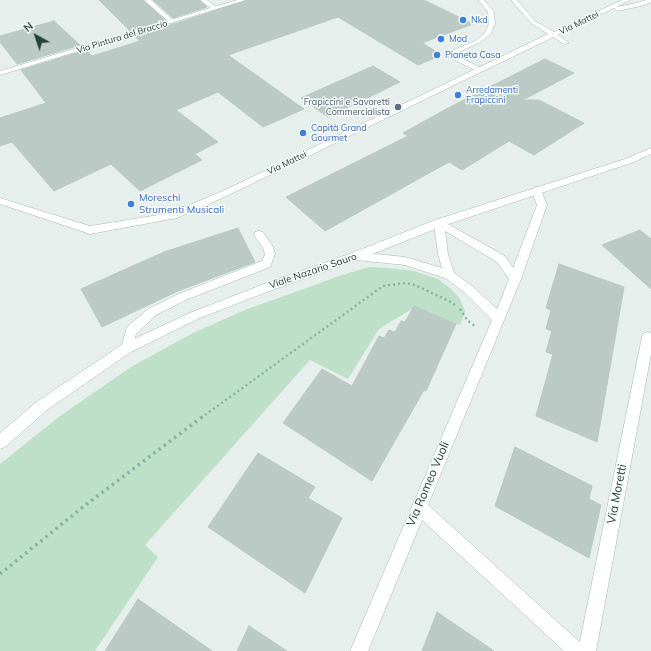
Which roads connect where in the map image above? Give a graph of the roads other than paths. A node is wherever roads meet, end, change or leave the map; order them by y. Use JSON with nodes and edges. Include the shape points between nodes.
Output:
{"nodes":[{"id":1,"x":147,"y":0,"type":"edge"},
{"id":2,"x":203,"y":0,"type":"edge"},
{"id":3,"x":243,"y":0,"type":"edge"},
{"id":4,"x":481,"y":0,"type":"edge"},
{"id":5,"x":514,"y":0,"type":"edge"},
{"id":6,"x":627,"y":0,"type":"edge"},
{"id":7,"x":650,"y":0,"type":"edge"},
{"id":8,"x":639,"y":5,"type":"junction"},
{"id":9,"x":214,"y":8,"type":"junction"},
{"id":10,"x":651,"y":8,"type":"edge"},
{"id":11,"x":604,"y":11,"type":"junction"},
{"id":12,"x":172,"y":22,"type":"junction"},
{"id":13,"x":554,"y":35,"type":"junction"},
{"id":14,"x":566,"y":43,"type":"dead end"},
{"id":15,"x":478,"y":70,"type":"junction"},
{"id":16,"x":0,"y":73,"type":"edge"},
{"id":17,"x":651,"y":151,"type":"edge"},
{"id":18,"x":536,"y":190,"type":"junction"},
{"id":19,"x":0,"y":201,"type":"edge"},
{"id":20,"x":439,"y":222,"type":"junction"},
{"id":21,"x":259,"y":235,"type":"dead end"},
{"id":22,"x":356,"y":256,"type":"junction"},
{"id":23,"x":449,"y":274,"type":"junction"},
{"id":24,"x":515,"y":280,"type":"junction"},
{"id":25,"x":498,"y":318,"type":"junction"},
{"id":26,"x":648,"y":337,"type":"dead end"},
{"id":27,"x":126,"y":348,"type":"junction"},
{"id":28,"x":0,"y":442,"type":"edge"},
{"id":29,"x":419,"y":507,"type":"junction"},
{"id":30,"x":359,"y":651,"type":"edge"},
{"id":31,"x":577,"y":651,"type":"edge"},
{"id":32,"x":587,"y":651,"type":"edge"}],
"edges":[{"from":1,"to":12,"type":"street"},
{"from":2,"to":9,"type":"street"},
{"from":3,"to":9,"type":"street","name":"Via Pintura del Braccio"},
{"from":4,"to":15,"type":"street","via":[[491,12],[492,24],[487,35],[448,54]]},
{"from":5,"to":13,"type":"street","via":[[534,22]]},
{"from":6,"to":11,"type":"street","name":"Via Mattei"},
{"from":7,"to":8,"type":"street"},
{"from":8,"to":10,"type":"street"},
{"from":8,"to":11,"type":"street"},
{"from":9,"to":12,"type":"street","name":"Via Pintura del Braccio"},
{"from":11,"to":13,"type":"street","name":"Via Mattei"},
{"from":12,"to":16,"type":"street","name":"Via Pintura del Braccio"},
{"from":13,"to":14,"type":"street"},
{"from":13,"to":15,"type":"street","name":"Via Mattei"},
{"from":15,"to":19,"type":"street","name":"Via Mattei","via":[[228,192],[173,216],[90,230]]},
{"from":17,"to":18,"type":"street","name":"Viale Nazario Sauro","via":[[631,160]]},
{"from":18,"to":20,"type":"street","name":"Viale Nazario Sauro"},
{"from":18,"to":24,"type":"street","name":"Via Romeo Vuoli","via":[[542,205]]},
{"from":20,"to":22,"type":"street","name":"Viale Nazario Sauro"},
{"from":20,"to":23,"type":"street","via":[[443,254]]},
{"from":20,"to":24,"type":"street","via":[[501,259]]},
{"from":21,"to":27,"type":"street","via":[[270,254],[266,264],[182,297],[152,312],[131,331]]},
{"from":22,"to":23,"type":"street","via":[[406,261]]},
{"from":22,"to":27,"type":"street","name":"Viale Nazario Sauro","via":[[268,286],[196,315]]},
{"from":23,"to":25,"type":"street"},
{"from":24,"to":25,"type":"street","name":"Via Romeo Vuoli"},
{"from":25,"to":29,"type":"street","name":"Via Romeo Vuoli"},
{"from":26,"to":32,"type":"street","name":"Via Moretti"},
{"from":27,"to":28,"type":"street","name":"Viale Nazario Sauro","via":[[43,405]]},
{"from":29,"to":30,"type":"street","name":"Via Romeo Vuoli"},
{"from":29,"to":31,"type":"street"}]}
